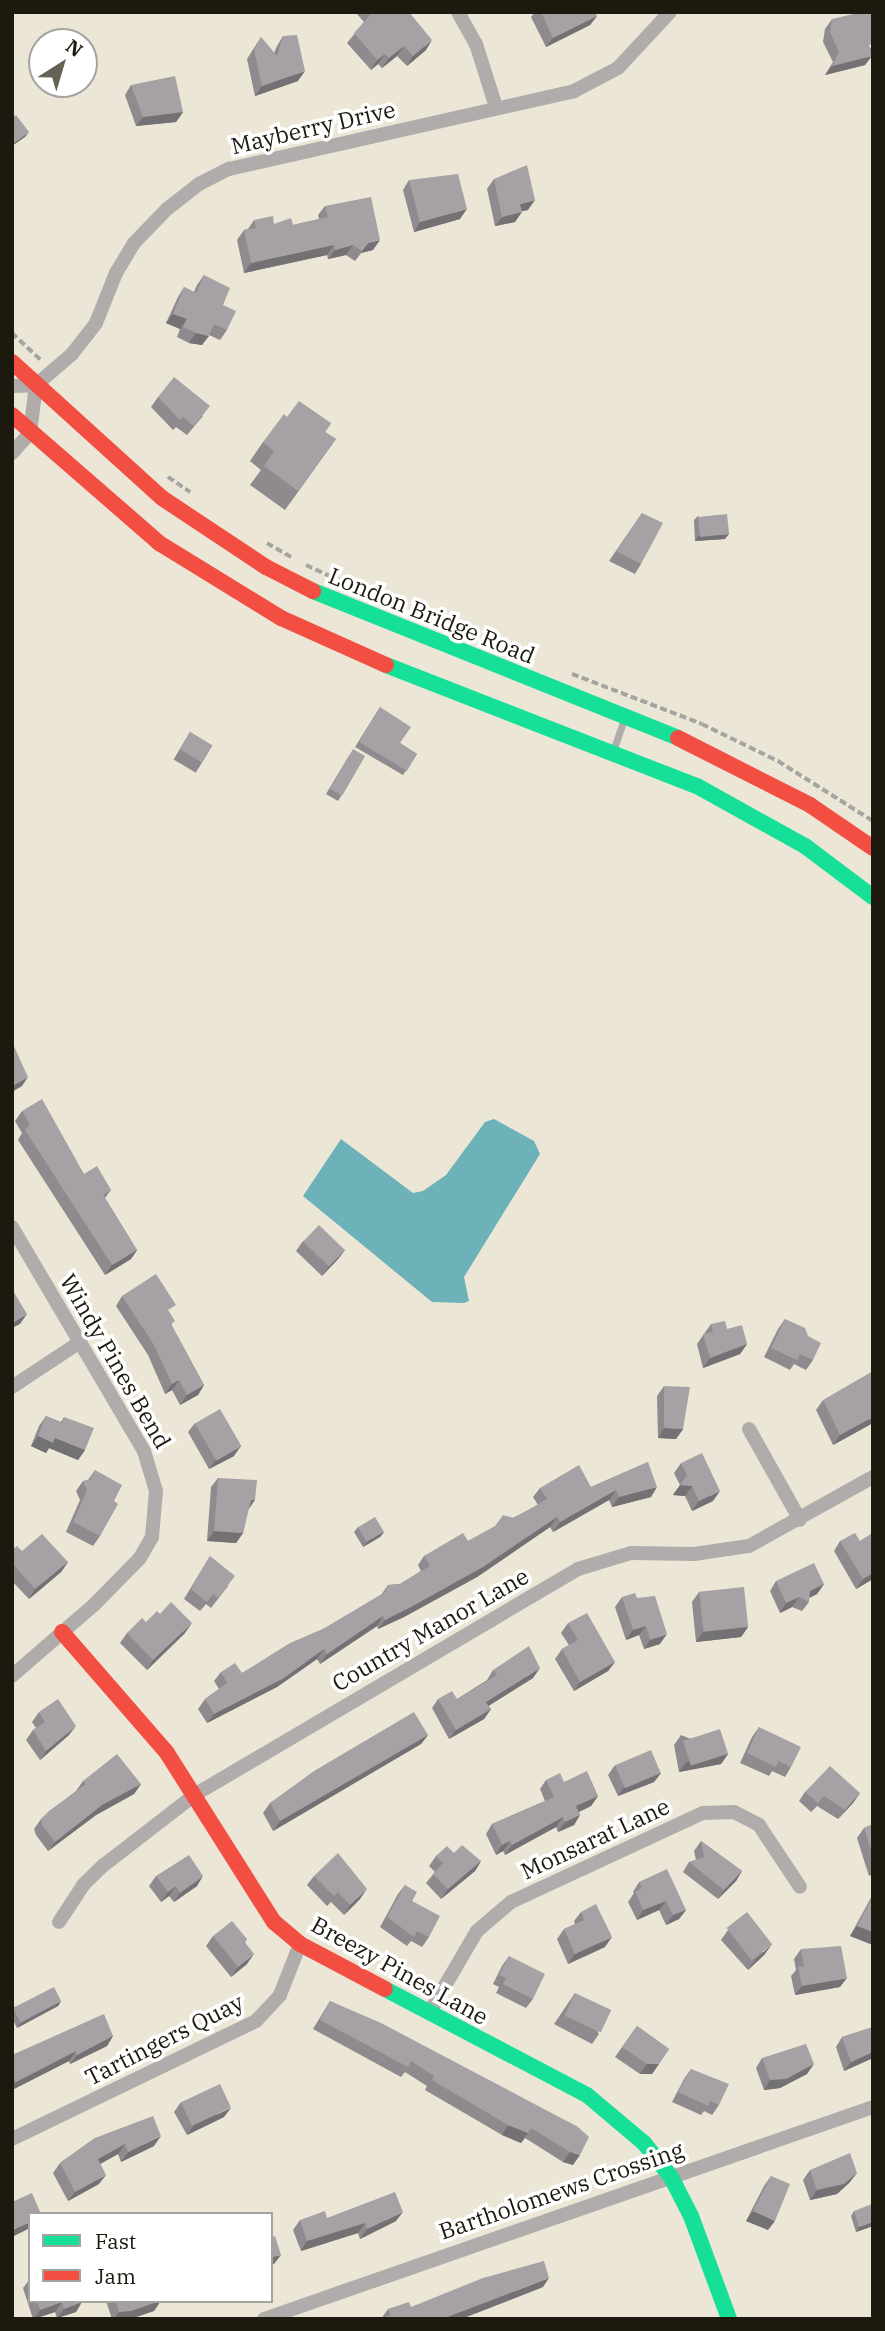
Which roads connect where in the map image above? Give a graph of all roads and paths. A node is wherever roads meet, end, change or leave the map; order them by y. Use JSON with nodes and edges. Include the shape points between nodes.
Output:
{"nodes":[{"id":1,"x":458,"y":12,"type":"edge"},
{"id":2,"x":670,"y":12,"type":"edge"},
{"id":3,"x":496,"y":107,"type":"junction"},
{"id":4,"x":12,"y":333,"type":"edge"},
{"id":5,"x":12,"y":362,"type":"edge"},
{"id":6,"x":52,"y":371,"type":"junction"},
{"id":7,"x":12,"y":386,"type":"edge"},
{"id":8,"x":36,"y":386,"type":"junction"},
{"id":9,"x":12,"y":415,"type":"edge"},
{"id":10,"x":30,"y":433,"type":"junction"},
{"id":11,"x":12,"y":453,"type":"edge"},
{"id":12,"x":167,"y":476,"type":"dead end"},
{"id":13,"x":194,"y":495,"type":"dead end"},
{"id":14,"x":261,"y":540,"type":"dead end"},
{"id":15,"x":371,"y":595,"type":"dead end"},
{"id":16,"x":565,"y":671,"type":"dead end"},
{"id":17,"x":625,"y":716,"type":"junction"},
{"id":18,"x":613,"y":751,"type":"junction"},
{"id":19,"x":873,"y":821,"type":"edge"},
{"id":20,"x":873,"y":849,"type":"edge"},
{"id":21,"x":873,"y":897,"type":"edge"},
{"id":22,"x":12,"y":1227,"type":"edge"},
{"id":23,"x":80,"y":1342,"type":"junction"},
{"id":24,"x":12,"y":1387,"type":"edge"},
{"id":25,"x":749,"y":1429,"type":"dead end"},
{"id":26,"x":873,"y":1477,"type":"edge"},
{"id":27,"x":800,"y":1520,"type":"junction"},
{"id":28,"x":62,"y":1632,"type":"junction"},
{"id":29,"x":12,"y":1676,"type":"edge"},
{"id":30,"x":195,"y":1794,"type":"junction"},
{"id":31,"x":800,"y":1887,"type":"dead end"},
{"id":32,"x":59,"y":1922,"type":"dead end"},
{"id":33,"x":300,"y":1944,"type":"junction"},
{"id":34,"x":429,"y":2013,"type":"junction"},
{"id":35,"x":873,"y":2107,"type":"edge"},
{"id":36,"x":12,"y":2139,"type":"edge"},
{"id":37,"x":671,"y":2177,"type":"junction"},
{"id":38,"x":264,"y":2319,"type":"edge"},
{"id":39,"x":729,"y":2319,"type":"edge"}],
"edges":[{"from":1,"to":3,"type":"street","via":[[476,44]]},
{"from":2,"to":3,"type":"street","name":"Mayberry Drive","via":[[633,55],[597,82]]},
{"from":3,"to":6,"type":"street","name":"Mayberry Drive","via":[[229,169],[199,184],[175,201],[134,243],[96,323]]},
{"from":4,"to":6,"type":"path"},
{"from":5,"to":8,"type":"main road","name":"London Bridge Road"},
{"from":6,"to":8,"type":"street","name":"Mayberry Drive"},
{"from":7,"to":8,"type":"street"},
{"from":8,"to":10,"type":"street"},
{"from":8,"to":17,"type":"main road","name":"London Bridge Road","via":[[162,498],[266,567],[330,600]]},
{"from":9,"to":10,"type":"main road"},
{"from":10,"to":11,"type":"street"},
{"from":10,"to":18,"type":"main road","via":[[159,543],[281,618],[363,656]]},
{"from":12,"to":13,"type":"path"},
{"from":14,"to":15,"type":"path"},
{"from":16,"to":19,"type":"path","via":[[715,730],[778,761]]},
{"from":17,"to":18,"type":"lane"},
{"from":17,"to":20,"type":"main road","name":"London Bridge Road","via":[[750,771]]},
{"from":18,"to":21,"type":"main road","via":[[752,814]]},
{"from":22,"to":23,"type":"street","name":"Windy Pines Bend"},
{"from":23,"to":24,"type":"street"},
{"from":23,"to":28,"type":"street","name":"Windy Pines Bend","via":[[144,1451],[156,1491],[156,1514],[152,1537],[140,1558]]},
{"from":25,"to":27,"type":"street"},
{"from":26,"to":27,"type":"street","name":"Country Manor Lane"},
{"from":27,"to":30,"type":"street","name":"Country Manor Lane","via":[[770,1538],[722,1552],[631,1553],[578,1569]]},
{"from":28,"to":29,"type":"street","name":"Windy Pines Bend"},
{"from":28,"to":30,"type":"main road","name":"Breezy Pines Lane","via":[[136,1713]]},
{"from":30,"to":32,"type":"street","name":"Country Manor Lane","via":[[104,1865],[84,1884]]},
{"from":30,"to":33,"type":"main road","name":"Breezy Pines Lane","via":[[261,1905]]},
{"from":31,"to":34,"type":"street","name":"Monsarat Lane","via":[[759,1825],[734,1812],[703,1813],[511,1902],[493,1915],[477,1931]]},
{"from":33,"to":34,"type":"main road","name":"Breezy Pines Lane"},
{"from":33,"to":36,"type":"street","name":"Tartingers Quay","via":[[280,1994],[256,2021]]},
{"from":34,"to":37,"type":"main road","name":"Breezy Pines Lane","via":[[586,2095],[635,2135]]},
{"from":35,"to":37,"type":"street","name":"Bartholomews Crossing"},
{"from":37,"to":38,"type":"street","name":"Bartholomews Crossing"},
{"from":37,"to":39,"type":"main road","name":"Breezy Pines Lane"}]}
